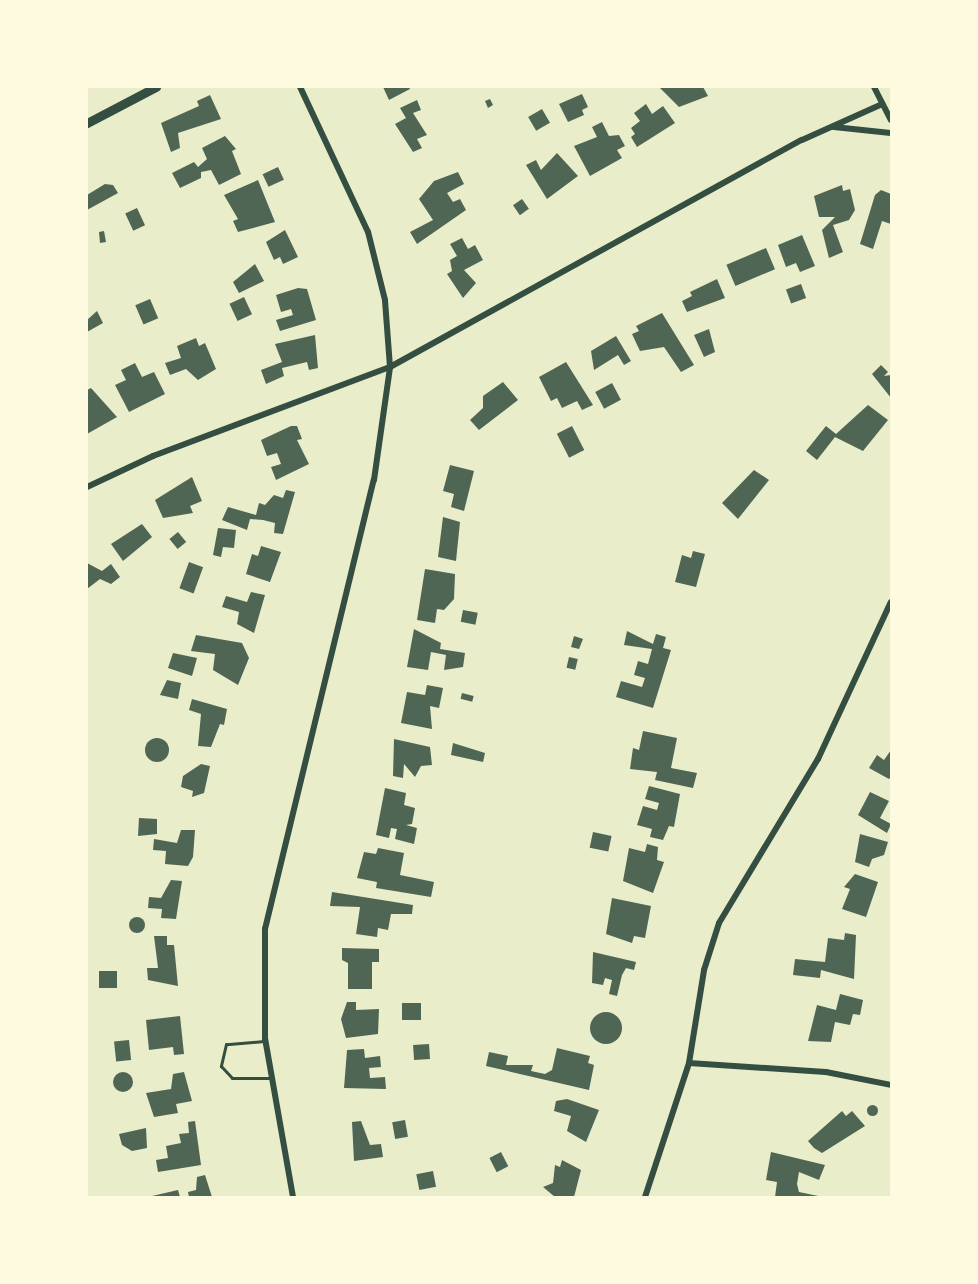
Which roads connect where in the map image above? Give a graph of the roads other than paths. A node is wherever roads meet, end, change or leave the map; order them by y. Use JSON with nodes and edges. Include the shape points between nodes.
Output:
{"nodes":[{"id":1,"x":156,"y":87,"type":"edge"},
{"id":2,"x":300,"y":87,"type":"edge"},
{"id":3,"x":874,"y":87,"type":"edge"},
{"id":4,"x":882,"y":104,"type":"junction"},
{"id":5,"x":891,"y":120,"type":"edge"},
{"id":6,"x":87,"y":123,"type":"edge"},
{"id":7,"x":830,"y":127,"type":"junction"},
{"id":8,"x":891,"y":133,"type":"edge"},
{"id":9,"x":390,"y":367,"type":"junction"},
{"id":10,"x":87,"y":487,"type":"edge"},
{"id":11,"x":891,"y":602,"type":"edge"},
{"id":12,"x":266,"y":1041,"type":"junction"},
{"id":13,"x":689,"y":1063,"type":"junction"},
{"id":14,"x":272,"y":1078,"type":"junction"},
{"id":15,"x":891,"y":1084,"type":"edge"},
{"id":16,"x":292,"y":1197,"type":"edge"},
{"id":17,"x":645,"y":1197,"type":"edge"}],
"edges":[{"from":1,"to":6,"type":"main road"},
{"from":2,"to":9,"type":"street","via":[[368,232],[385,300]]},
{"from":3,"to":4,"type":"street"},
{"from":4,"to":5,"type":"street"},
{"from":4,"to":7,"type":"street"},
{"from":7,"to":8,"type":"street"},
{"from":7,"to":9,"type":"street"},
{"from":9,"to":10,"type":"street","via":[[153,456]]},
{"from":9,"to":12,"type":"street","via":[[374,480],[270,898],[262,959]]},
{"from":11,"to":13,"type":"street","via":[[818,759],[719,923],[704,970]]},
{"from":12,"to":14,"type":"street"},
{"from":12,"to":14,"type":"lane","via":[[226,1044],[221,1066],[232,1078]]},
{"from":13,"to":15,"type":"street","via":[[826,1072]]},
{"from":13,"to":17,"type":"street"},
{"from":14,"to":16,"type":"street"}]}
